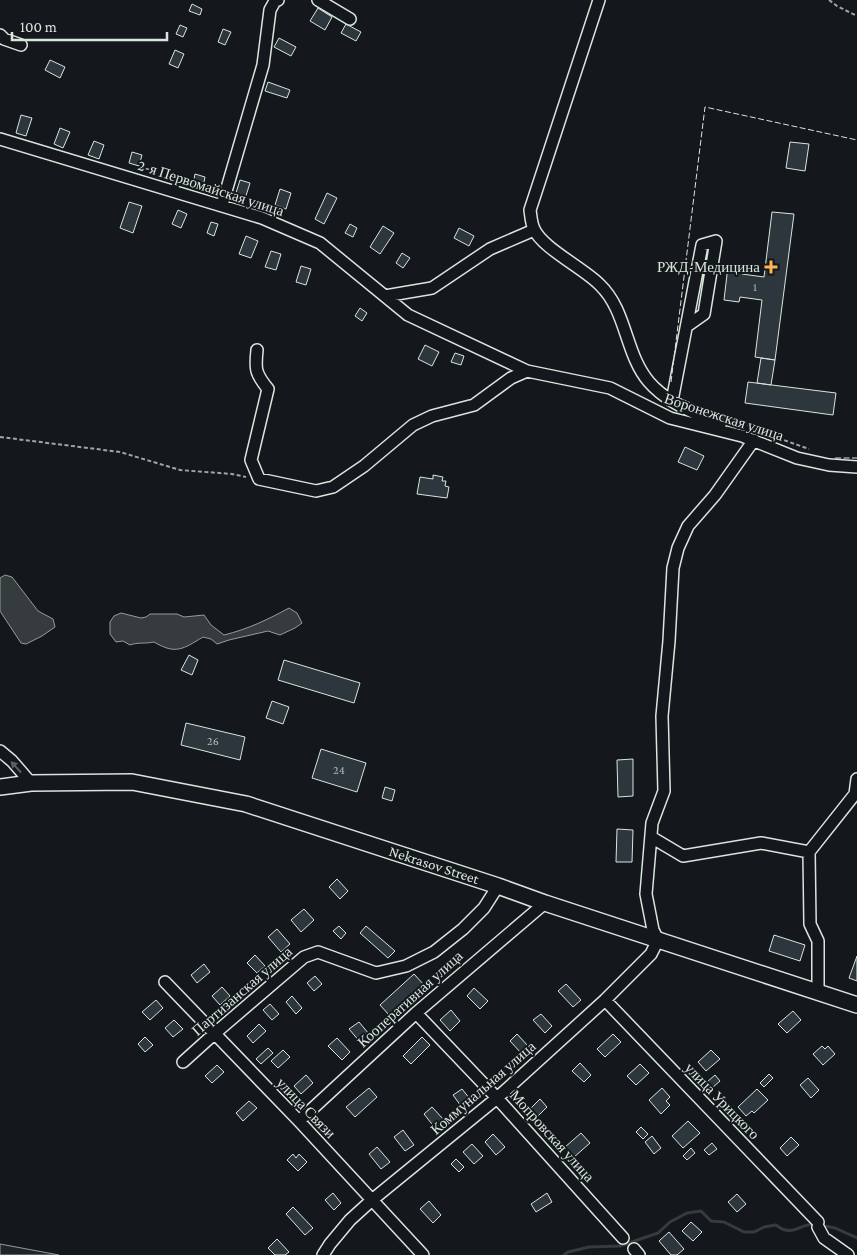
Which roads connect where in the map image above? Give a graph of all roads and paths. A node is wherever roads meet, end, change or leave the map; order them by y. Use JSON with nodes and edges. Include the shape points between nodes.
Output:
{"nodes":[{"id":1,"x":278,"y":0,"type":"edge"},
{"id":2,"x":318,"y":0,"type":"edge"},
{"id":3,"x":599,"y":0,"type":"edge"},
{"id":4,"x":829,"y":0,"type":"edge"},
{"id":5,"x":857,"y":16,"type":"edge"},
{"id":6,"x":350,"y":19,"type":"dead end"},
{"id":7,"x":0,"y":35,"type":"edge"},
{"id":8,"x":21,"y":45,"type":"dead end"},
{"id":9,"x":0,"y":139,"type":"edge"},
{"id":10,"x":222,"y":205,"type":"junction"},
{"id":11,"x":534,"y":230,"type":"junction"},
{"id":12,"x":385,"y":296,"type":"junction"},
{"id":13,"x":687,"y":326,"type":"junction"},
{"id":14,"x":257,"y":350,"type":"dead end"},
{"id":15,"x":528,"y":371,"type":"junction"},
{"id":16,"x":672,"y":401,"type":"junction"},
{"id":17,"x":742,"y":436,"type":"junction"},
{"id":18,"x":0,"y":437,"type":"edge"},
{"id":19,"x":775,"y":437,"type":"dead end"},
{"id":20,"x":754,"y":440,"type":"junction"},
{"id":21,"x":810,"y":449,"type":"dead end"},
{"id":22,"x":857,"y":467,"type":"edge"},
{"id":23,"x":259,"y":479,"type":"junction"},
{"id":24,"x":0,"y":751,"type":"edge"},
{"id":25,"x":857,"y":780,"type":"edge"},
{"id":26,"x":31,"y":783,"type":"junction"},
{"id":27,"x":0,"y":787,"type":"edge"},
{"id":28,"x":651,"y":837,"type":"junction"},
{"id":29,"x":809,"y":852,"type":"junction"},
{"id":30,"x":498,"y":886,"type":"junction"},
{"id":31,"x":545,"y":903,"type":"junction"},
{"id":32,"x":658,"y":940,"type":"junction"},
{"id":33,"x":165,"y":982,"type":"dead end"},
{"id":34,"x":818,"y":992,"type":"junction"},
{"id":35,"x":605,"y":1000,"type":"junction"},
{"id":36,"x":857,"y":1005,"type":"edge"},
{"id":37,"x":416,"y":1012,"type":"junction"},
{"id":38,"x":214,"y":1034,"type":"junction"},
{"id":39,"x":183,"y":1062,"type":"dead end"},
{"id":40,"x":497,"y":1098,"type":"junction"},
{"id":41,"x":299,"y":1122,"type":"junction"},
{"id":42,"x":372,"y":1200,"type":"junction"},
{"id":43,"x":623,"y":1238,"type":"dead end"},
{"id":44,"x":323,"y":1255,"type":"edge"},
{"id":45,"x":423,"y":1255,"type":"edge"},
{"id":46,"x":848,"y":1255,"type":"edge"}],
"edges":[{"from":1,"to":10,"type":"street","via":[[270,10],[263,65]]},
{"from":2,"to":6,"type":"street"},
{"from":3,"to":11,"type":"street","via":[[530,210]]},
{"from":4,"to":5,"type":"path"},
{"from":7,"to":8,"type":"street"},
{"from":9,"to":10,"type":"street","name":"2-я Первомайская улица"},
{"from":10,"to":12,"type":"street","name":"2-я Первомайская улица","via":[[320,243]]},
{"from":11,"to":12,"type":"street","via":[[490,249],[432,288]]},
{"from":11,"to":16,"type":"street","via":[[548,245],[600,284],[612,298],[638,366],[650,383]]},
{"from":12,"to":15,"type":"street","name":"2-я Первомайская улица","via":[[408,315]]},
{"from":13,"to":13,"type":"street","via":[[702,244],[716,241],[704,314]]},
{"from":13,"to":16,"type":"street"},
{"from":14,"to":23,"type":"street","via":[[255,367],[260,380],[268,388],[251,460]]},
{"from":15,"to":17,"type":"street","name":"Воронежская улица","via":[[610,388],[670,418]]},
{"from":15,"to":23,"type":"street","via":[[511,378],[474,405],[412,425],[364,466],[333,487],[316,491]]},
{"from":16,"to":17,"type":"street"},
{"from":17,"to":20,"type":"street","name":"Воронежская улица"},
{"from":18,"to":23,"type":"path","via":[[120,452],[180,470]]},
{"from":19,"to":21,"type":"path"},
{"from":20,"to":22,"type":"street","name":"Воронежская улица","via":[[797,458]]},
{"from":20,"to":28,"type":"street","via":[[715,495],[688,526],[678,548],[673,568],[662,716],[664,791],[652,823]]},
{"from":26,"to":24,"type":"street","one_way":true},
{"from":25,"to":29,"type":"street","via":[[855,794]]},
{"from":26,"to":27,"type":"main road","name":"Nekrasov Street"},
{"from":26,"to":30,"type":"main road","name":"Nekrasov Street","via":[[132,782],[246,804]]},
{"from":28,"to":29,"type":"street","via":[[683,856],[761,843]]},
{"from":28,"to":32,"type":"street","via":[[646,894]]},
{"from":29,"to":34,"type":"street","via":[[810,924],[818,941]]},
{"from":30,"to":31,"type":"main road","name":"Nekrasov Street"},
{"from":30,"to":38,"type":"street","name":"Партизанская улица","via":[[484,908],[434,952],[406,966],[376,973],[318,952],[304,957]]},
{"from":31,"to":32,"type":"main road","name":"Nekrasov Street"},
{"from":31,"to":37,"type":"street","name":"Кооперативная улица"},
{"from":32,"to":34,"type":"main road","name":"Nekrasov Street"},
{"from":32,"to":35,"type":"street","name":"Коммунальная улица","via":[[651,954]]},
{"from":33,"to":38,"type":"street","name":"улица Связи"},
{"from":34,"to":36,"type":"main road","name":"Nekrasov Street"},
{"from":35,"to":40,"type":"street","name":"Коммунальная улица"},
{"from":35,"to":46,"type":"street","name":"улица Урицкого","via":[[818,1225],[824,1238]]},
{"from":37,"to":40,"type":"street","name":"Мопровская улица"},
{"from":37,"to":41,"type":"street","name":"Кооперативная улица"},
{"from":38,"to":39,"type":"street","name":"Партизанская улица"},
{"from":38,"to":41,"type":"street","name":"улица Связи"},
{"from":40,"to":42,"type":"street","name":"Коммунальная улица"},
{"from":40,"to":43,"type":"street","name":"Мопровская улица"},
{"from":41,"to":42,"type":"street","name":"улица Связи"},
{"from":42,"to":44,"type":"street","name":"Коммунальная улица","via":[[350,1220]]},
{"from":42,"to":45,"type":"street","name":"улица Связи"}]}
